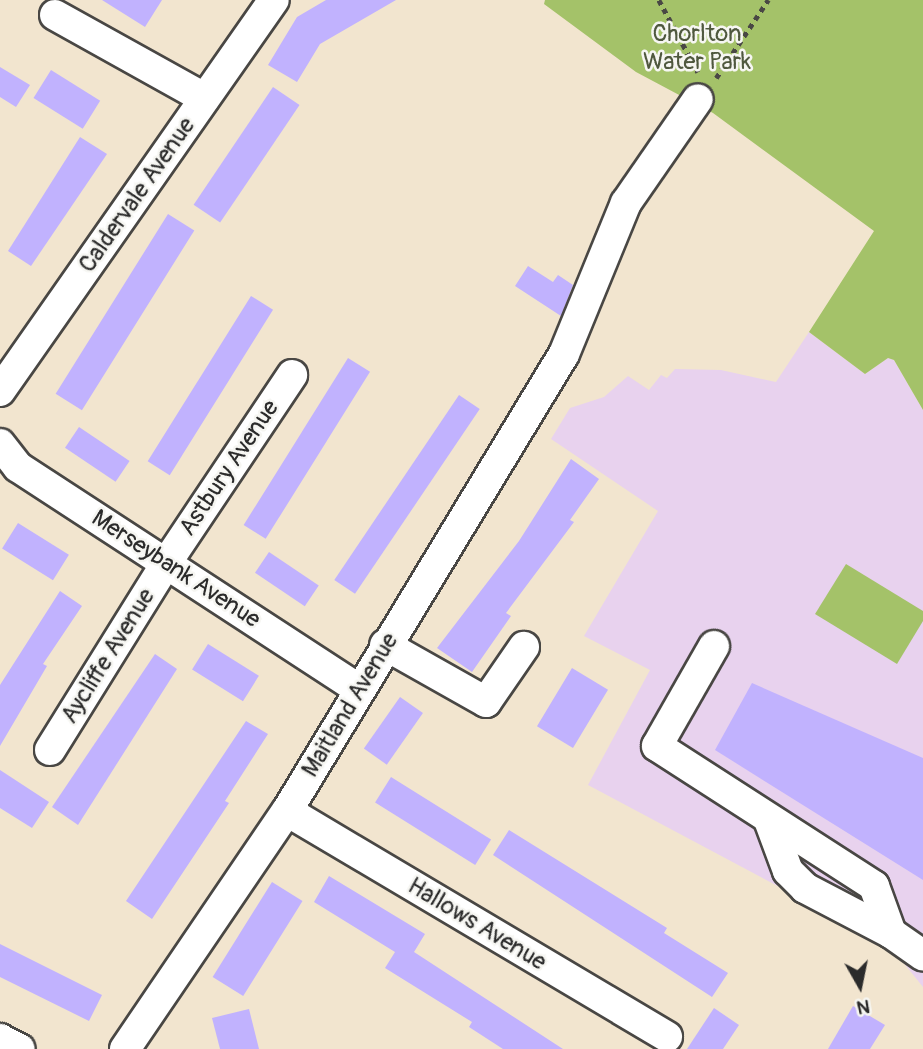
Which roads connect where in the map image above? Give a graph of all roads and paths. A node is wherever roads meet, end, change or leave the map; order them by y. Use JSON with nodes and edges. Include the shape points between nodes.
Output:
{"nodes":[{"id":1,"x":274,"y":0,"type":"edge"},
{"id":2,"x":659,"y":0,"type":"edge"},
{"id":3,"x":768,"y":0,"type":"edge"},
{"id":4,"x":55,"y":15,"type":"dead end"},
{"id":5,"x":703,"y":86,"type":"junction"},
{"id":6,"x":204,"y":98,"type":"junction"},
{"id":7,"x":292,"y":374,"type":"dead end"},
{"id":8,"x":0,"y":391,"type":"edge"},
{"id":9,"x":0,"y":444,"type":"edge"},
{"id":10,"x":167,"y":562,"type":"junction"},
{"id":11,"x":385,"y":645,"type":"junction"},
{"id":12,"x":714,"y":646,"type":"dead end"},
{"id":13,"x":524,"y":647,"type":"dead end"},
{"id":14,"x":358,"y":689,"type":"junction"},
{"id":15,"x":50,"y":750,"type":"dead end"},
{"id":16,"x":287,"y":811,"type":"junction"},
{"id":17,"x":923,"y":955,"type":"edge"},
{"id":18,"x":667,"y":1037,"type":"dead end"},
{"id":19,"x":0,"y":1039,"type":"edge"},
{"id":20,"x":20,"y":1049,"type":"edge"},
{"id":21,"x":125,"y":1049,"type":"edge"}],
"edges":[{"from":1,"to":6,"type":"street","name":"Caldervale Avenue"},
{"from":2,"to":5,"type":"path"},
{"from":3,"to":5,"type":"path"},
{"from":4,"to":6,"type":"street"},
{"from":5,"to":11,"type":"street","name":"Maitland Avenue","via":[[626,202],[564,354]]},
{"from":6,"to":8,"type":"street","name":"Caldervale Avenue"},
{"from":7,"to":10,"type":"street","name":"Astbury Avenue"},
{"from":9,"to":10,"type":"street","name":"Merseybank Avenue","via":[[18,467]]},
{"from":10,"to":14,"type":"street","name":"Merseybank Avenue"},
{"from":10,"to":15,"type":"street","name":"Aycliffe Avenue"},
{"from":11,"to":13,"type":"street","via":[[486,702]]},
{"from":11,"to":14,"type":"street","name":"Maitland Avenue"},
{"from":12,"to":17,"type":"street","via":[[657,747],[874,886],[891,933]]},
{"from":14,"to":16,"type":"street","name":"Maitland Avenue"},
{"from":16,"to":18,"type":"street","name":"Hallows Avenue"},
{"from":16,"to":21,"type":"street","name":"Maitland Avenue"},
{"from":19,"to":20,"type":"street"}]}
